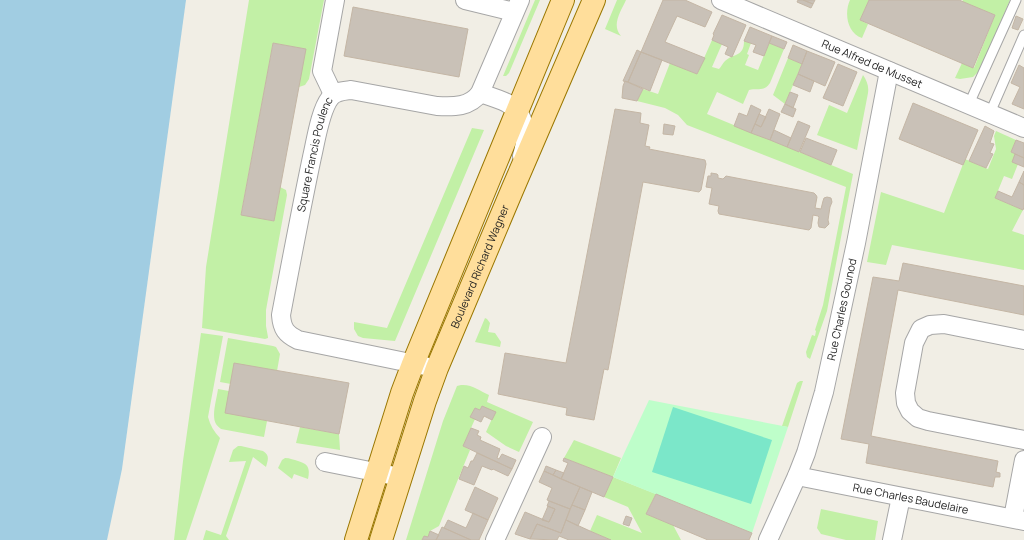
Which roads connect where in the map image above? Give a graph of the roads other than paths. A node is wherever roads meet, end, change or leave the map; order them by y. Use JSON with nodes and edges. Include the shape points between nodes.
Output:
{"nodes":[{"id":1,"x":335,"y":0,"type":"edge"},
{"id":2,"x":465,"y":0,"type":"edge"},
{"id":3,"x":563,"y":0,"type":"edge"},
{"id":4,"x":594,"y":0,"type":"edge"},
{"id":5,"x":721,"y":0,"type":"edge"},
{"id":6,"x":1016,"y":0,"type":"edge"},
{"id":7,"x":517,"y":6,"type":"edge"},
{"id":8,"x":1024,"y":35,"type":"edge"},
{"id":9,"x":889,"y":71,"type":"junction"},
{"id":10,"x":480,"y":93,"type":"junction"},
{"id":11,"x":333,"y":94,"type":"junction"},
{"id":12,"x":969,"y":104,"type":"junction"},
{"id":13,"x":517,"y":112,"type":"junction"},
{"id":14,"x":990,"y":113,"type":"junction"},
{"id":15,"x":1024,"y":128,"type":"edge"},
{"id":16,"x":513,"y":188,"type":"junction"},
{"id":17,"x":1024,"y":340,"type":"edge"},
{"id":18,"x":413,"y":364,"type":"junction"},
{"id":19,"x":437,"y":368,"type":"junction"},
{"id":20,"x":542,"y":437,"type":"dead end"},
{"id":21,"x":1024,"y":440,"type":"edge"},
{"id":22,"x":1024,"y":460,"type":"edge"},
{"id":23,"x":325,"y":462,"type":"dead end"},
{"id":24,"x":376,"y":473,"type":"junction"},
{"id":25,"x":797,"y":476,"type":"junction"},
{"id":26,"x":400,"y":477,"type":"junction"},
{"id":27,"x":901,"y":497,"type":"junction"},
{"id":28,"x":1018,"y":519,"type":"edge"},
{"id":29,"x":356,"y":540,"type":"edge"},
{"id":30,"x":380,"y":540,"type":"edge"},
{"id":31,"x":495,"y":540,"type":"edge"},
{"id":32,"x":768,"y":540,"type":"edge"},
{"id":33,"x":892,"y":540,"type":"edge"}],
"edges":[{"from":1,"to":11,"type":"street","via":[[322,71]]},
{"from":2,"to":7,"type":"street"},
{"from":3,"to":13,"type":"main road"},
{"from":4,"to":16,"type":"main road","name":"Boulevard Richard Wagner"},
{"from":5,"to":9,"type":"street","name":"Rue Alfred de Musset"},
{"from":6,"to":12,"type":"lane"},
{"from":7,"to":10,"type":"street"},
{"from":8,"to":14,"type":"lane"},
{"from":9,"to":12,"type":"street","name":"Rue Alfred de Musset"},
{"from":9,"to":25,"type":"street","name":"Rue Charles Gounod","via":[[824,392]]},
{"from":10,"to":11,"type":"street","name":"Square Francis Poulenc","via":[[468,103],[450,106],[437,106],[351,90]]},
{"from":10,"to":13,"type":"street","via":[[506,103]]},
{"from":11,"to":18,"type":"street","name":"Square Francis Poulenc","via":[[328,100],[320,122],[303,198],[281,315],[282,322],[287,334],[298,340]]},
{"from":12,"to":14,"type":"street","name":"Rue Alfred de Musset"},
{"from":13,"to":16,"type":"street","via":[[525,129],[524,147]]},
{"from":13,"to":18,"type":"main road"},
{"from":14,"to":15,"type":"street","name":"Rue Alfred de Musset"},
{"from":16,"to":19,"type":"main road","name":"Boulevard Richard Wagner"},
{"from":17,"to":21,"type":"street","via":[[944,324],[921,329],[914,343],[905,393],[910,411],[918,418]]},
{"from":18,"to":19,"type":"street","name":"Square Francis Poulenc"},
{"from":18,"to":24,"type":"main road"},
{"from":19,"to":26,"type":"main road","name":"Boulevard Richard Wagner"},
{"from":20,"to":31,"type":"street"},
{"from":22,"to":28,"type":"street"},
{"from":23,"to":24,"type":"street"},
{"from":24,"to":26,"type":"street"},
{"from":24,"to":29,"type":"main road"},
{"from":25,"to":27,"type":"street","name":"Rue Charles Baudelaire"},
{"from":25,"to":32,"type":"street","name":"Rue Charles Gounod"},
{"from":26,"to":30,"type":"main road","name":"Boulevard Richard Wagner"},
{"from":27,"to":28,"type":"street","name":"Rue Charles Baudelaire"},
{"from":27,"to":33,"type":"street"}]}
